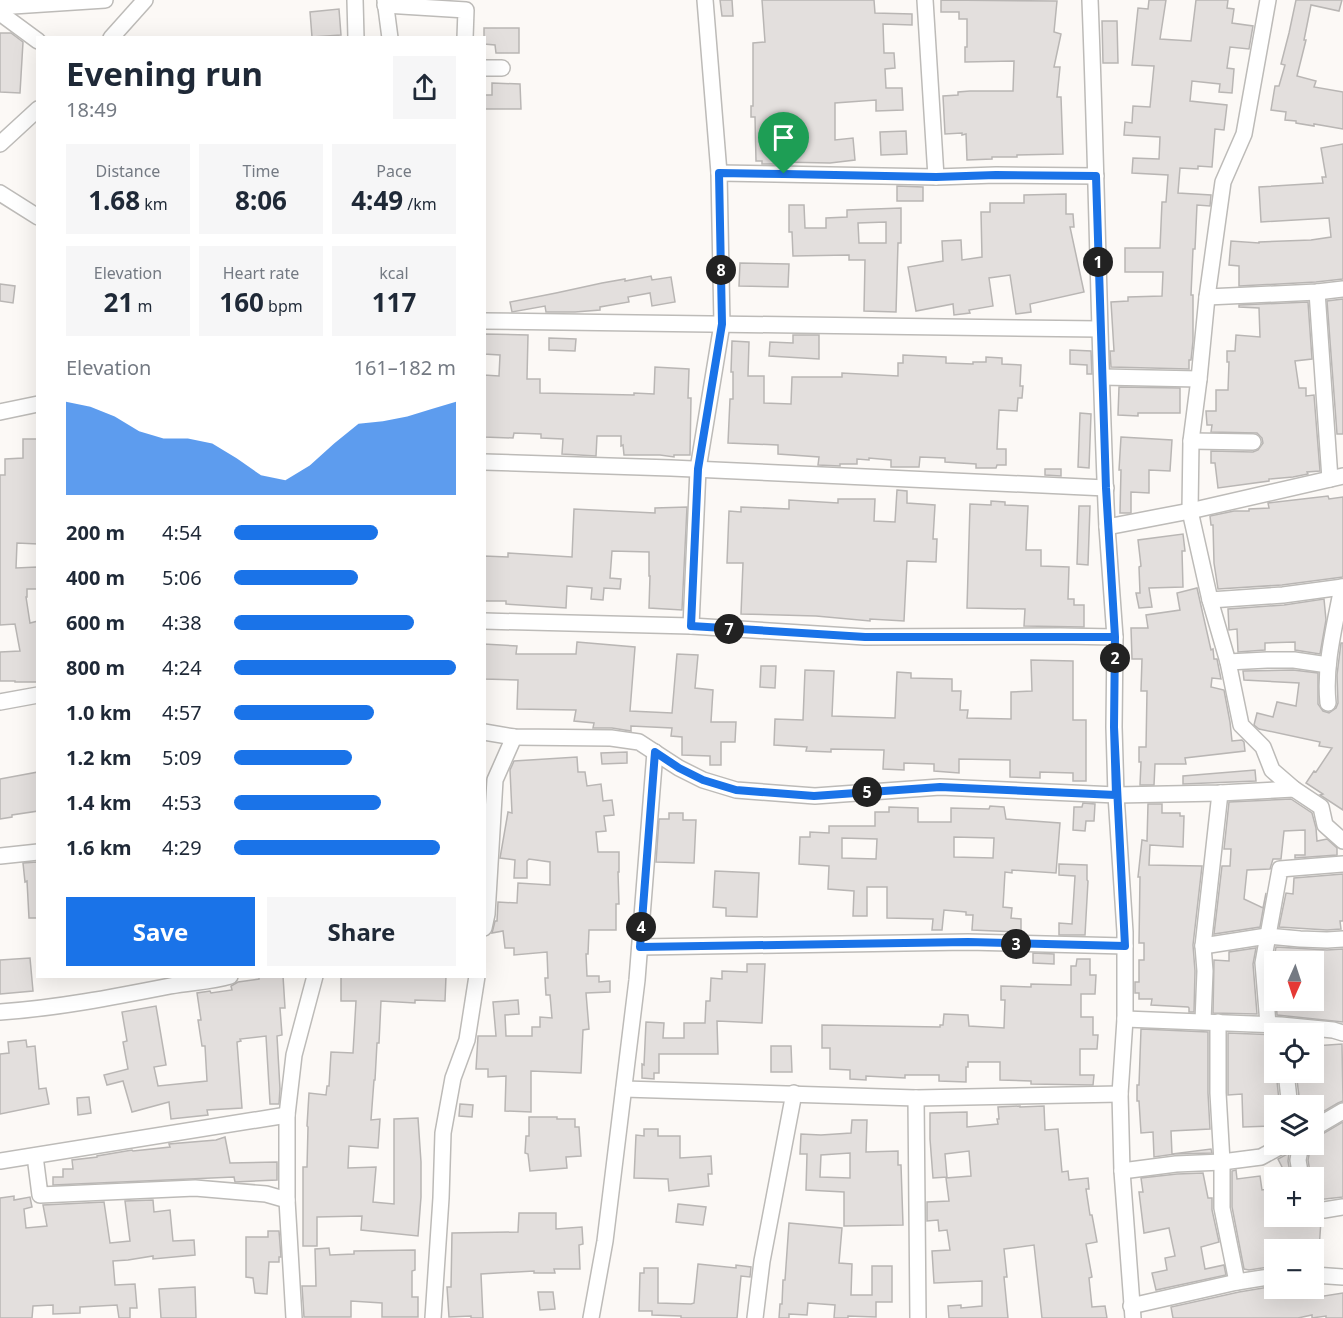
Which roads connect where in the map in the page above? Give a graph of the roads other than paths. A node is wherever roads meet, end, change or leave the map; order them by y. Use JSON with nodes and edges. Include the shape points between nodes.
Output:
{"nodes":[{"id":1,"x":105,"y":0,"type":"edge"},
{"id":2,"x":145,"y":0,"type":"edge"},
{"id":3,"x":355,"y":0,"type":"edge"},
{"id":4,"x":705,"y":0,"type":"edge"},
{"id":5,"x":925,"y":0,"type":"edge"},
{"id":6,"x":1090,"y":0,"type":"edge"},
{"id":7,"x":1268,"y":0,"type":"edge"},
{"id":8,"x":385,"y":2,"type":"edge"},
{"id":9,"x":0,"y":5,"type":"edge"},
{"id":10,"x":0,"y":13,"type":"edge"},
{"id":11,"x":113,"y":36,"type":"edge"},
{"id":12,"x":356,"y":36,"type":"edge"},
{"id":13,"x":390,"y":36,"type":"edge"},
{"id":14,"x":465,"y":36,"type":"edge"},
{"id":15,"x":36,"y":40,"type":"edge"},
{"id":16,"x":486,"y":68,"type":"edge"},
{"id":17,"x":502,"y":68,"type":"dead end"},
{"id":18,"x":36,"y":112,"type":"edge"},
{"id":19,"x":0,"y":144,"type":"edge"},
{"id":20,"x":719,"y":173,"type":"junction"},
{"id":21,"x":1096,"y":176,"type":"junction"},
{"id":22,"x":936,"y":177,"type":"junction"},
{"id":23,"x":0,"y":193,"type":"edge"},
{"id":24,"x":36,"y":216,"type":"edge"},
{"id":25,"x":1343,"y":289,"type":"edge"},
{"id":26,"x":1317,"y":292,"type":"junction"},
{"id":27,"x":1207,"y":297,"type":"junction"},
{"id":28,"x":486,"y":321,"type":"edge"},
{"id":29,"x":722,"y":324,"type":"junction"},
{"id":30,"x":1100,"y":329,"type":"junction"},
{"id":31,"x":1102,"y":377,"type":"junction"},
{"id":32,"x":1199,"y":379,"type":"junction"},
{"id":33,"x":36,"y":404,"type":"edge"},
{"id":34,"x":0,"y":412,"type":"edge"},
{"id":35,"x":1191,"y":441,"type":"junction"},
{"id":36,"x":1253,"y":442,"type":"dead end"},
{"id":37,"x":486,"y":462,"type":"edge"},
{"id":38,"x":698,"y":469,"type":"junction"},
{"id":39,"x":1336,"y":478,"type":"edge"},
{"id":40,"x":1106,"y":488,"type":"junction"},
{"id":41,"x":1190,"y":511,"type":"junction"},
{"id":42,"x":1107,"y":528,"type":"junction"},
{"id":43,"x":1342,"y":587,"type":"edge"},
{"id":44,"x":1210,"y":600,"type":"junction"},
{"id":45,"x":486,"y":621,"type":"edge"},
{"id":46,"x":691,"y":626,"type":"junction"},
{"id":47,"x":1115,"y":637,"type":"junction"},
{"id":48,"x":1228,"y":662,"type":"junction"},
{"id":49,"x":1328,"y":665,"type":"junction"},
{"id":50,"x":1343,"y":690,"type":"edge"},
{"id":51,"x":36,"y":695,"type":"edge"},
{"id":52,"x":0,"y":702,"type":"edge"},
{"id":53,"x":486,"y":732,"type":"edge"},
{"id":54,"x":514,"y":737,"type":"junction"},
{"id":55,"x":655,"y":752,"type":"junction"},
{"id":56,"x":1294,"y":789,"type":"junction"},
{"id":57,"x":1220,"y":793,"type":"junction"},
{"id":58,"x":1116,"y":795,"type":"junction"},
{"id":59,"x":1343,"y":841,"type":"edge"},
{"id":60,"x":36,"y":852,"type":"edge"},
{"id":61,"x":0,"y":856,"type":"edge"},
{"id":62,"x":1343,"y":864,"type":"edge"},
{"id":63,"x":486,"y":919,"type":"edge"},
{"id":64,"x":1267,"y":936,"type":"junction"},
{"id":65,"x":1343,"y":939,"type":"edge"},
{"id":66,"x":1125,"y":946,"type":"junction"},
{"id":67,"x":1203,"y":946,"type":"junction"},
{"id":68,"x":640,"y":947,"type":"junction"},
{"id":69,"x":218,"y":978,"type":"edge"},
{"id":70,"x":314,"y":978,"type":"edge"},
{"id":71,"x":477,"y":978,"type":"edge"},
{"id":72,"x":0,"y":1012,"type":"edge"},
{"id":73,"x":1125,"y":1019,"type":"junction"},
{"id":74,"x":1211,"y":1022,"type":"junction"},
{"id":75,"x":1276,"y":1023,"type":"edge"},
{"id":76,"x":1264,"y":1027,"type":"edge"},
{"id":77,"x":1324,"y":1030,"type":"edge"},
{"id":78,"x":1343,"y":1032,"type":"edge"},
{"id":79,"x":624,"y":1089,"type":"junction"},
{"id":80,"x":794,"y":1093,"type":"junction"},
{"id":81,"x":1120,"y":1094,"type":"junction"},
{"id":82,"x":916,"y":1098,"type":"junction"},
{"id":83,"x":1343,"y":1110,"type":"edge"},
{"id":84,"x":287,"y":1115,"type":"junction"},
{"id":85,"x":1324,"y":1122,"type":"edge"},
{"id":86,"x":1265,"y":1155,"type":"edge"},
{"id":87,"x":35,"y":1156,"type":"junction"},
{"id":88,"x":0,"y":1161,"type":"edge"},
{"id":89,"x":1222,"y":1162,"type":"junction"},
{"id":90,"x":1122,"y":1171,"type":"junction"},
{"id":91,"x":287,"y":1200,"type":"junction"},
{"id":92,"x":1343,"y":1207,"type":"edge"},
{"id":93,"x":1324,"y":1210,"type":"edge"},
{"id":94,"x":1324,"y":1276,"type":"edge"},
{"id":95,"x":1343,"y":1277,"type":"edge"},
{"id":96,"x":1264,"y":1278,"type":"edge"},
{"id":97,"x":1237,"y":1282,"type":"junction"},
{"id":98,"x":1132,"y":1312,"type":"edge"},
{"id":99,"x":294,"y":1318,"type":"edge"},
{"id":100,"x":433,"y":1318,"type":"edge"},
{"id":101,"x":591,"y":1318,"type":"edge"},
{"id":102,"x":755,"y":1318,"type":"edge"},
{"id":103,"x":918,"y":1318,"type":"edge"}],
"edges":[{"from":1,"to":9,"type":"street"},
{"from":2,"to":11,"type":"street"},
{"from":3,"to":12,"type":"street"},
{"from":4,"to":20,"type":"street"},
{"from":5,"to":22,"type":"street"},
{"from":6,"to":21,"type":"street"},
{"from":7,"to":27,"type":"street","via":[[1244,134],[1223,182]]},
{"from":8,"to":13,"type":"street"},
{"from":8,"to":14,"type":"street","via":[[466,10]]},
{"from":10,"to":15,"type":"street"},
{"from":16,"to":17,"type":"street"},
{"from":18,"to":19,"type":"street"},
{"from":20,"to":22,"type":"street"},
{"from":20,"to":29,"type":"street"},
{"from":21,"to":22,"type":"street"},
{"from":21,"to":30,"type":"street"},
{"from":23,"to":24,"type":"street"},
{"from":25,"to":26,"type":"street"},
{"from":26,"to":27,"type":"street"},
{"from":26,"to":39,"type":"street"},
{"from":27,"to":32,"type":"street"},
{"from":28,"to":29,"type":"street"},
{"from":29,"to":30,"type":"street"},
{"from":29,"to":38,"type":"street"},
{"from":30,"to":31,"type":"street"},
{"from":31,"to":32,"type":"street"},
{"from":31,"to":40,"type":"street"},
{"from":32,"to":35,"type":"street"},
{"from":33,"to":34,"type":"street"},
{"from":35,"to":36,"type":"street"},
{"from":35,"to":41,"type":"street"},
{"from":37,"to":38,"type":"street"},
{"from":38,"to":40,"type":"street"},
{"from":38,"to":46,"type":"street"},
{"from":39,"to":41,"type":"street"},
{"from":40,"to":42,"type":"street"},
{"from":41,"to":42,"type":"street"},
{"from":41,"to":44,"type":"street"},
{"from":42,"to":47,"type":"street"},
{"from":43,"to":44,"type":"street"},
{"from":43,"to":49,"type":"street"},
{"from":44,"to":48,"type":"street"},
{"from":45,"to":46,"type":"street"},
{"from":46,"to":47,"type":"street","via":[[865,637]]},
{"from":47,"to":58,"type":"street"},
{"from":48,"to":49,"type":"street","via":[[1285,660]]},
{"from":48,"to":56,"type":"street","via":[[1241,725],[1263,747],[1272,770]]},
{"from":49,"to":50,"type":"street","via":[[1327,697]]},
{"from":51,"to":52,"type":"street"},
{"from":53,"to":54,"type":"street"},
{"from":54,"to":55,"type":"street","via":[[611,738],[639,742]]},
{"from":54,"to":63,"type":"street","via":[[495,780]]},
{"from":55,"to":58,"type":"street","via":[[703,780],[736,790],[814,796],[940,787]]},
{"from":55,"to":68,"type":"street"},
{"from":56,"to":57,"type":"street"},
{"from":56,"to":59,"type":"street","via":[[1321,807],[1325,825]]},
{"from":57,"to":58,"type":"street"},
{"from":57,"to":67,"type":"street"},
{"from":58,"to":66,"type":"street"},
{"from":60,"to":61,"type":"street"},
{"from":62,"to":64,"type":"street","via":[[1281,869]]},
{"from":64,"to":65,"type":"street"},
{"from":64,"to":67,"type":"street"},
{"from":64,"to":75,"type":"street","via":[[1263,963]]},
{"from":66,"to":68,"type":"street","via":[[968,942]]},
{"from":66,"to":73,"type":"street"},
{"from":67,"to":74,"type":"street"},
{"from":68,"to":79,"type":"street"},
{"from":69,"to":72,"type":"street","via":[[106,999]]},
{"from":70,"to":84,"type":"street","via":[[294,1055]]},
{"from":71,"to":100,"type":"street","via":[[467,1040],[453,1078],[443,1133]]},
{"from":73,"to":74,"type":"street"},
{"from":73,"to":81,"type":"street"},
{"from":74,"to":76,"type":"street"},
{"from":74,"to":89,"type":"street"},
{"from":77,"to":78,"type":"street"},
{"from":79,"to":80,"type":"street"},
{"from":79,"to":101,"type":"street"},
{"from":80,"to":82,"type":"street"},
{"from":80,"to":102,"type":"street"},
{"from":81,"to":82,"type":"street"},
{"from":81,"to":90,"type":"street"},
{"from":82,"to":103,"type":"street"},
{"from":83,"to":85,"type":"street"},
{"from":84,"to":87,"type":"street"},
{"from":84,"to":91,"type":"street"},
{"from":86,"to":89,"type":"street"},
{"from":87,"to":88,"type":"street"},
{"from":87,"to":91,"type":"street","via":[[40,1195],[195,1188],[266,1194]]},
{"from":89,"to":90,"type":"street"},
{"from":89,"to":97,"type":"street","via":[[1222,1208]]},
{"from":90,"to":98,"type":"street"},
{"from":91,"to":99,"type":"street"},
{"from":92,"to":93,"type":"street"},
{"from":94,"to":95,"type":"street"},
{"from":96,"to":97,"type":"street"},
{"from":97,"to":98,"type":"street"}]}
